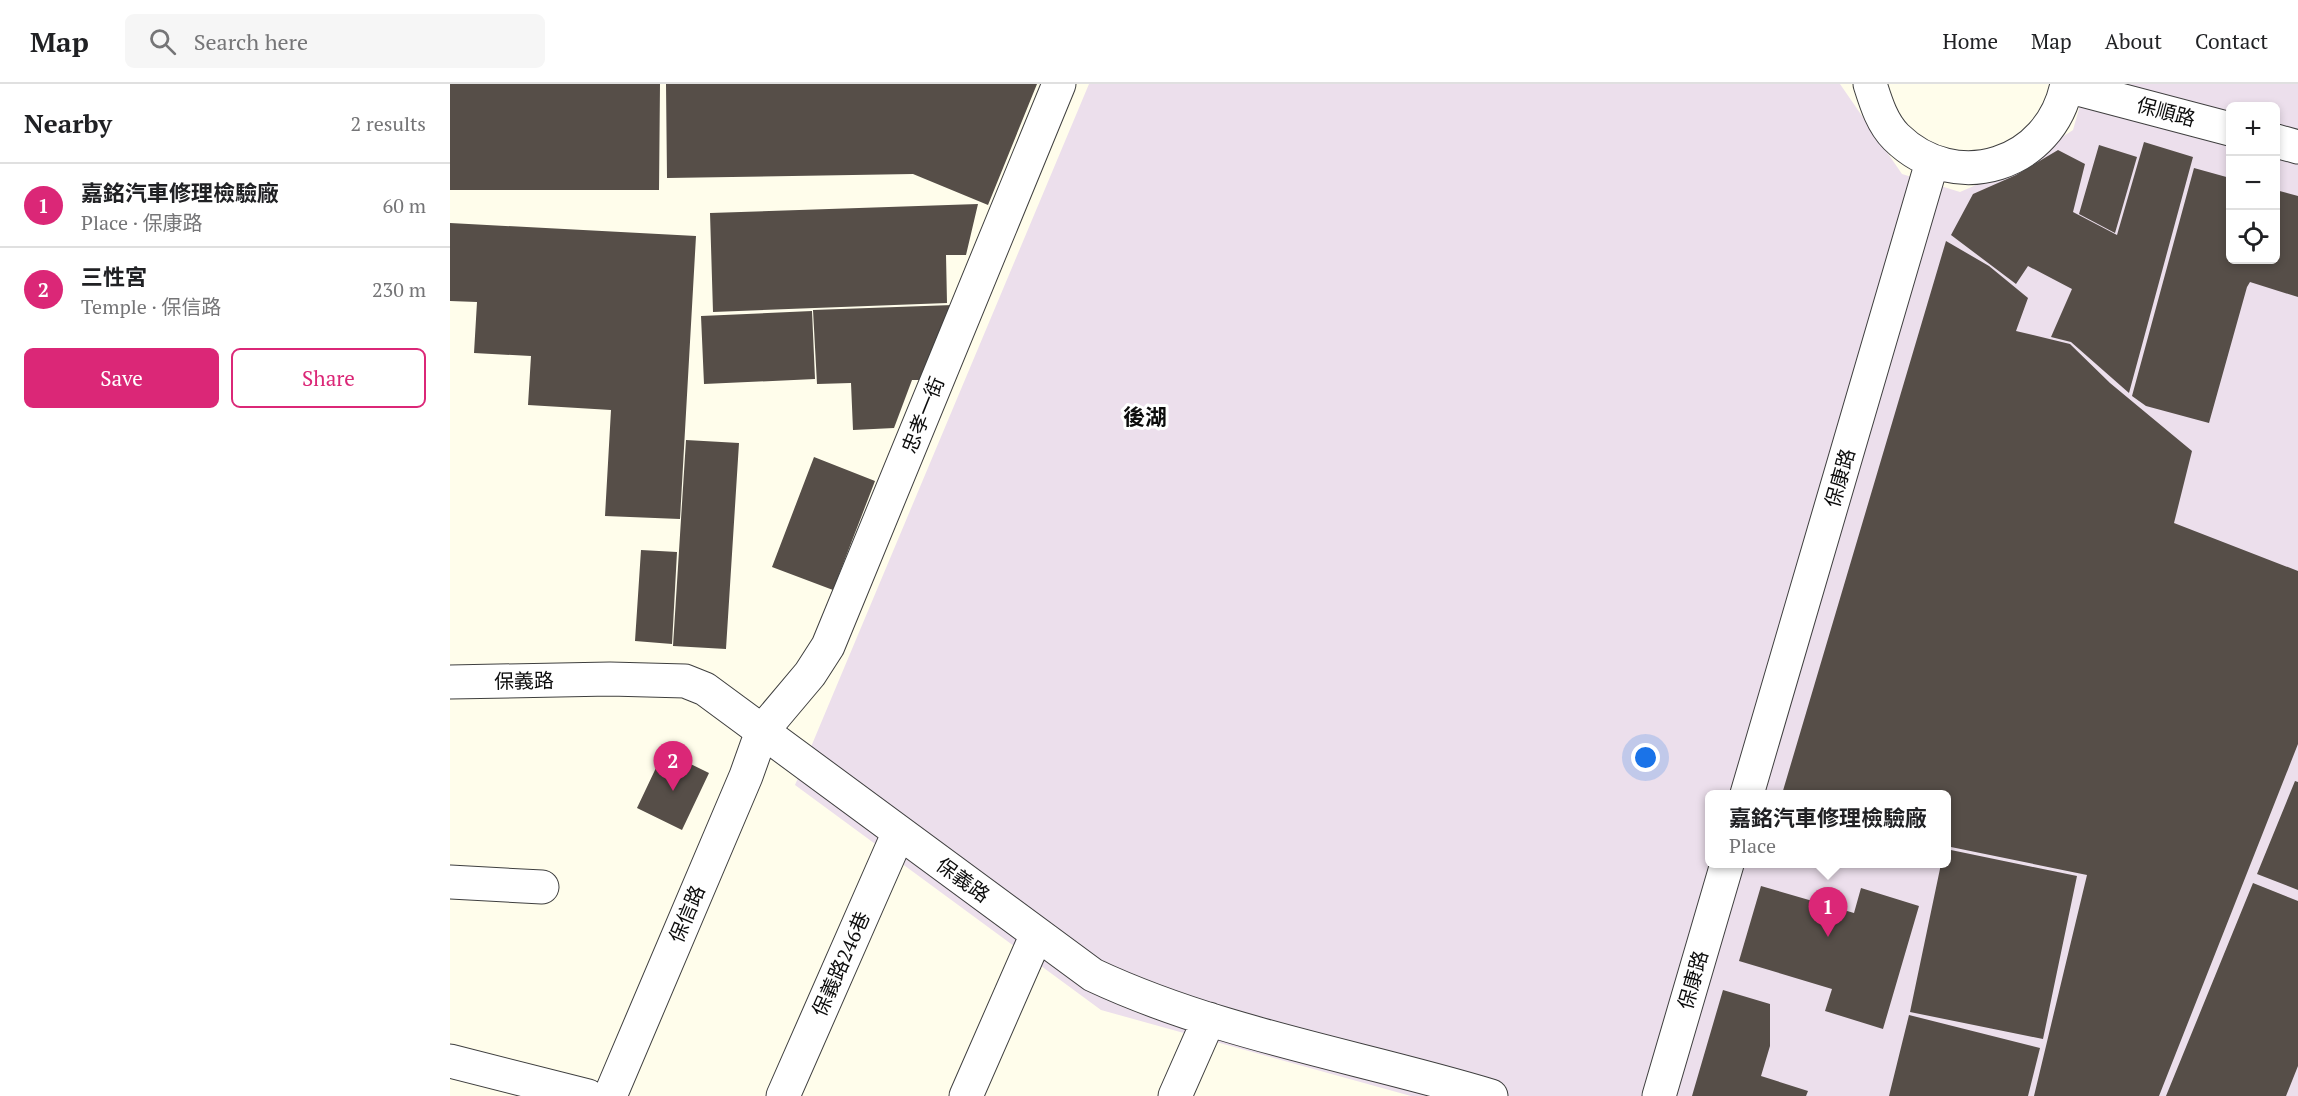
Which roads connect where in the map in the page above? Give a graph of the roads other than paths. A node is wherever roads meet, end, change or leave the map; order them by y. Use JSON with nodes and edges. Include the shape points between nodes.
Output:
{"nodes":[{"id":1,"x":1059,"y":84,"type":"edge"},
{"id":2,"x":1870,"y":84,"type":"edge"},
{"id":3,"x":2067,"y":85,"type":"edge"},
{"id":4,"x":2226,"y":128,"type":"edge"},
{"id":5,"x":2280,"y":142,"type":"edge"},
{"id":6,"x":2298,"y":147,"type":"edge"},
{"id":7,"x":1932,"y":162,"type":"junction"},
{"id":8,"x":450,"y":682,"type":"edge"},
{"id":9,"x":762,"y":731,"type":"junction"},
{"id":10,"x":1748,"y":790,"type":"edge"},
{"id":11,"x":899,"y":832,"type":"junction"},
{"id":12,"x":1726,"y":868,"type":"edge"},
{"id":13,"x":450,"y":882,"type":"edge"},
{"id":14,"x":542,"y":887,"type":"dead end"},
{"id":15,"x":1036,"y":934,"type":"junction"},
{"id":16,"x":1209,"y":1019,"type":"junction"},
{"id":17,"x":450,"y":1060,"type":"edge"},
{"id":18,"x":588,"y":1096,"type":"edge"},
{"id":19,"x":610,"y":1096,"type":"edge"},
{"id":20,"x":783,"y":1096,"type":"edge"},
{"id":21,"x":966,"y":1096,"type":"edge"},
{"id":22,"x":1175,"y":1096,"type":"edge"},
{"id":23,"x":1491,"y":1096,"type":"edge"},
{"id":24,"x":1659,"y":1096,"type":"edge"}],
"edges":[{"from":1,"to":9,"type":"street","name":"忠孝一街","via":[[828,646]]},
{"from":2,"to":7,"type":"street","via":[[1878,110],[1895,136]]},
{"from":3,"to":4,"type":"street","name":"保順路"},
{"from":3,"to":7,"type":"street","via":[[2057,117],[2037,142],[2010,160],[1980,169]]},
{"from":5,"to":6,"type":"street"},
{"from":7,"to":10,"type":"street","name":"保康路"},
{"from":8,"to":9,"type":"street","name":"保義路","via":[[685,681],[705,689]]},
{"from":9,"to":11,"type":"street","name":"保義路"},
{"from":9,"to":19,"type":"street","name":"保信路"},
{"from":11,"to":15,"type":"street","name":"保義路"},
{"from":11,"to":20,"type":"street","name":"保義路246巷"},
{"from":12,"to":24,"type":"street","name":"保康路"},
{"from":13,"to":14,"type":"street"},
{"from":15,"to":16,"type":"street","name":"保義路","via":[[1093,975],[1144,999]]},
{"from":15,"to":21,"type":"street"},
{"from":16,"to":22,"type":"street"},
{"from":16,"to":23,"type":"street","name":"保義路"},
{"from":17,"to":18,"type":"street"}]}
